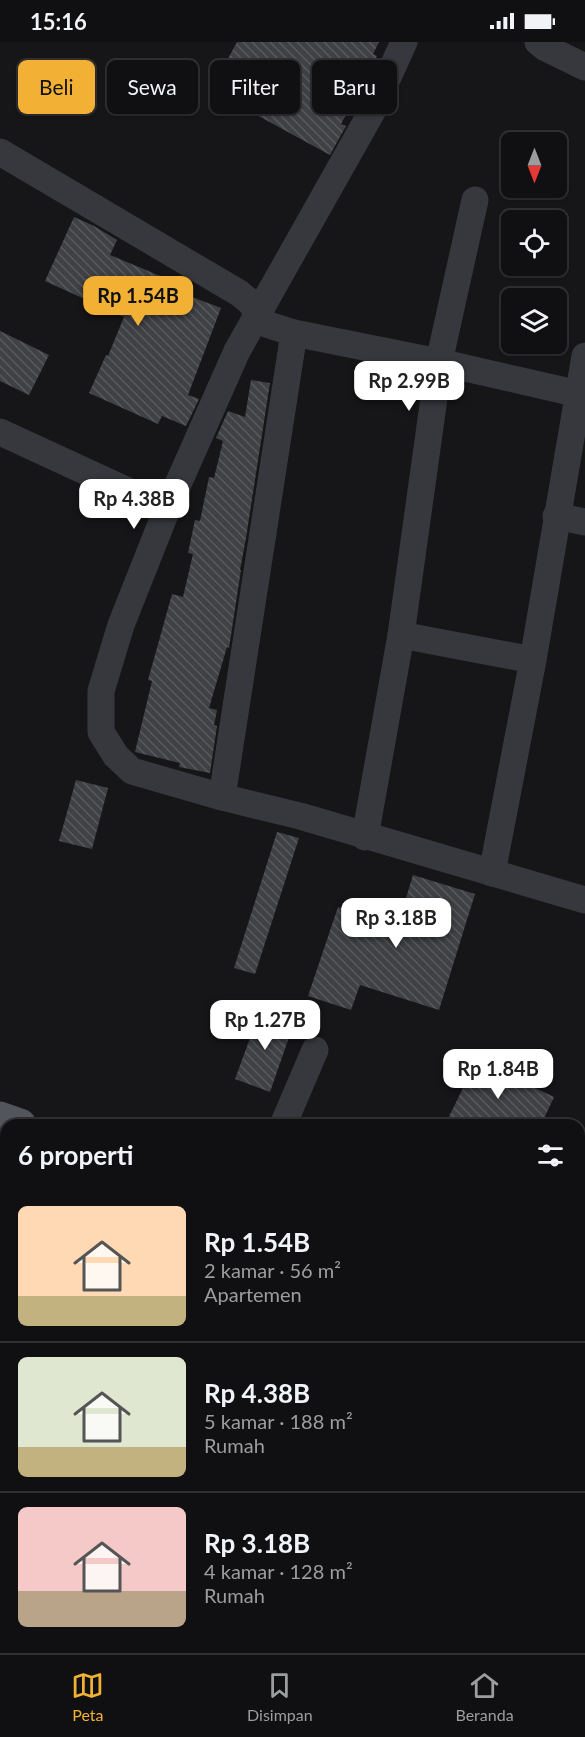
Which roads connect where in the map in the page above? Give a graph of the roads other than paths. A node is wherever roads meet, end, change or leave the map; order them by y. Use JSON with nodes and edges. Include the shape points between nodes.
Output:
{"nodes":[{"id":1,"x":404,"y":42,"type":"edge"},
{"id":2,"x":537,"y":42,"type":"edge"},
{"id":3,"x":585,"y":67,"type":"edge"},
{"id":4,"x":0,"y":152,"type":"edge"},
{"id":5,"x":475,"y":200,"type":"dead end"},
{"id":6,"x":258,"y":312,"type":"junction"},
{"id":7,"x":294,"y":333,"type":"junction"},
{"id":8,"x":585,"y":356,"type":"edge"},
{"id":9,"x":438,"y":362,"type":"junction"},
{"id":10,"x":579,"y":394,"type":"junction"},
{"id":11,"x":0,"y":432,"type":"edge"},
{"id":12,"x":166,"y":509,"type":"junction"},
{"id":13,"x":556,"y":516,"type":"junction"},
{"id":14,"x":585,"y":522,"type":"edge"},
{"id":15,"x":401,"y":635,"type":"junction"},
{"id":16,"x":533,"y":660,"type":"junction"},
{"id":17,"x":222,"y":797,"type":"junction"},
{"id":18,"x":365,"y":837,"type":"junction"},
{"id":19,"x":492,"y":873,"type":"junction"},
{"id":20,"x":585,"y":900,"type":"edge"},
{"id":21,"x":315,"y":1050,"type":"dead end"},
{"id":22,"x":286,"y":1119,"type":"edge"}],
"edges":[{"from":1,"to":6,"type":"street","via":[[374,108]]},
{"from":2,"to":3,"type":"street"},
{"from":4,"to":6,"type":"street","via":[[239,293]]},
{"from":5,"to":9,"type":"street"},
{"from":6,"to":7,"type":"street","via":[[266,324]]},
{"from":6,"to":12,"type":"street"},
{"from":7,"to":9,"type":"street"},
{"from":7,"to":17,"type":"street"},
{"from":8,"to":10,"type":"street"},
{"from":9,"to":10,"type":"street"},
{"from":9,"to":15,"type":"street"},
{"from":10,"to":13,"type":"street"},
{"from":11,"to":12,"type":"street"},
{"from":12,"to":17,"type":"street","via":[[100,691],[101,732],[116,756],[132,771]]},
{"from":13,"to":14,"type":"street"},
{"from":13,"to":16,"type":"street"},
{"from":15,"to":16,"type":"street"},
{"from":15,"to":18,"type":"street"},
{"from":16,"to":19,"type":"street"},
{"from":17,"to":18,"type":"street"},
{"from":18,"to":19,"type":"street"},
{"from":19,"to":20,"type":"street"},
{"from":21,"to":22,"type":"street"}]}
